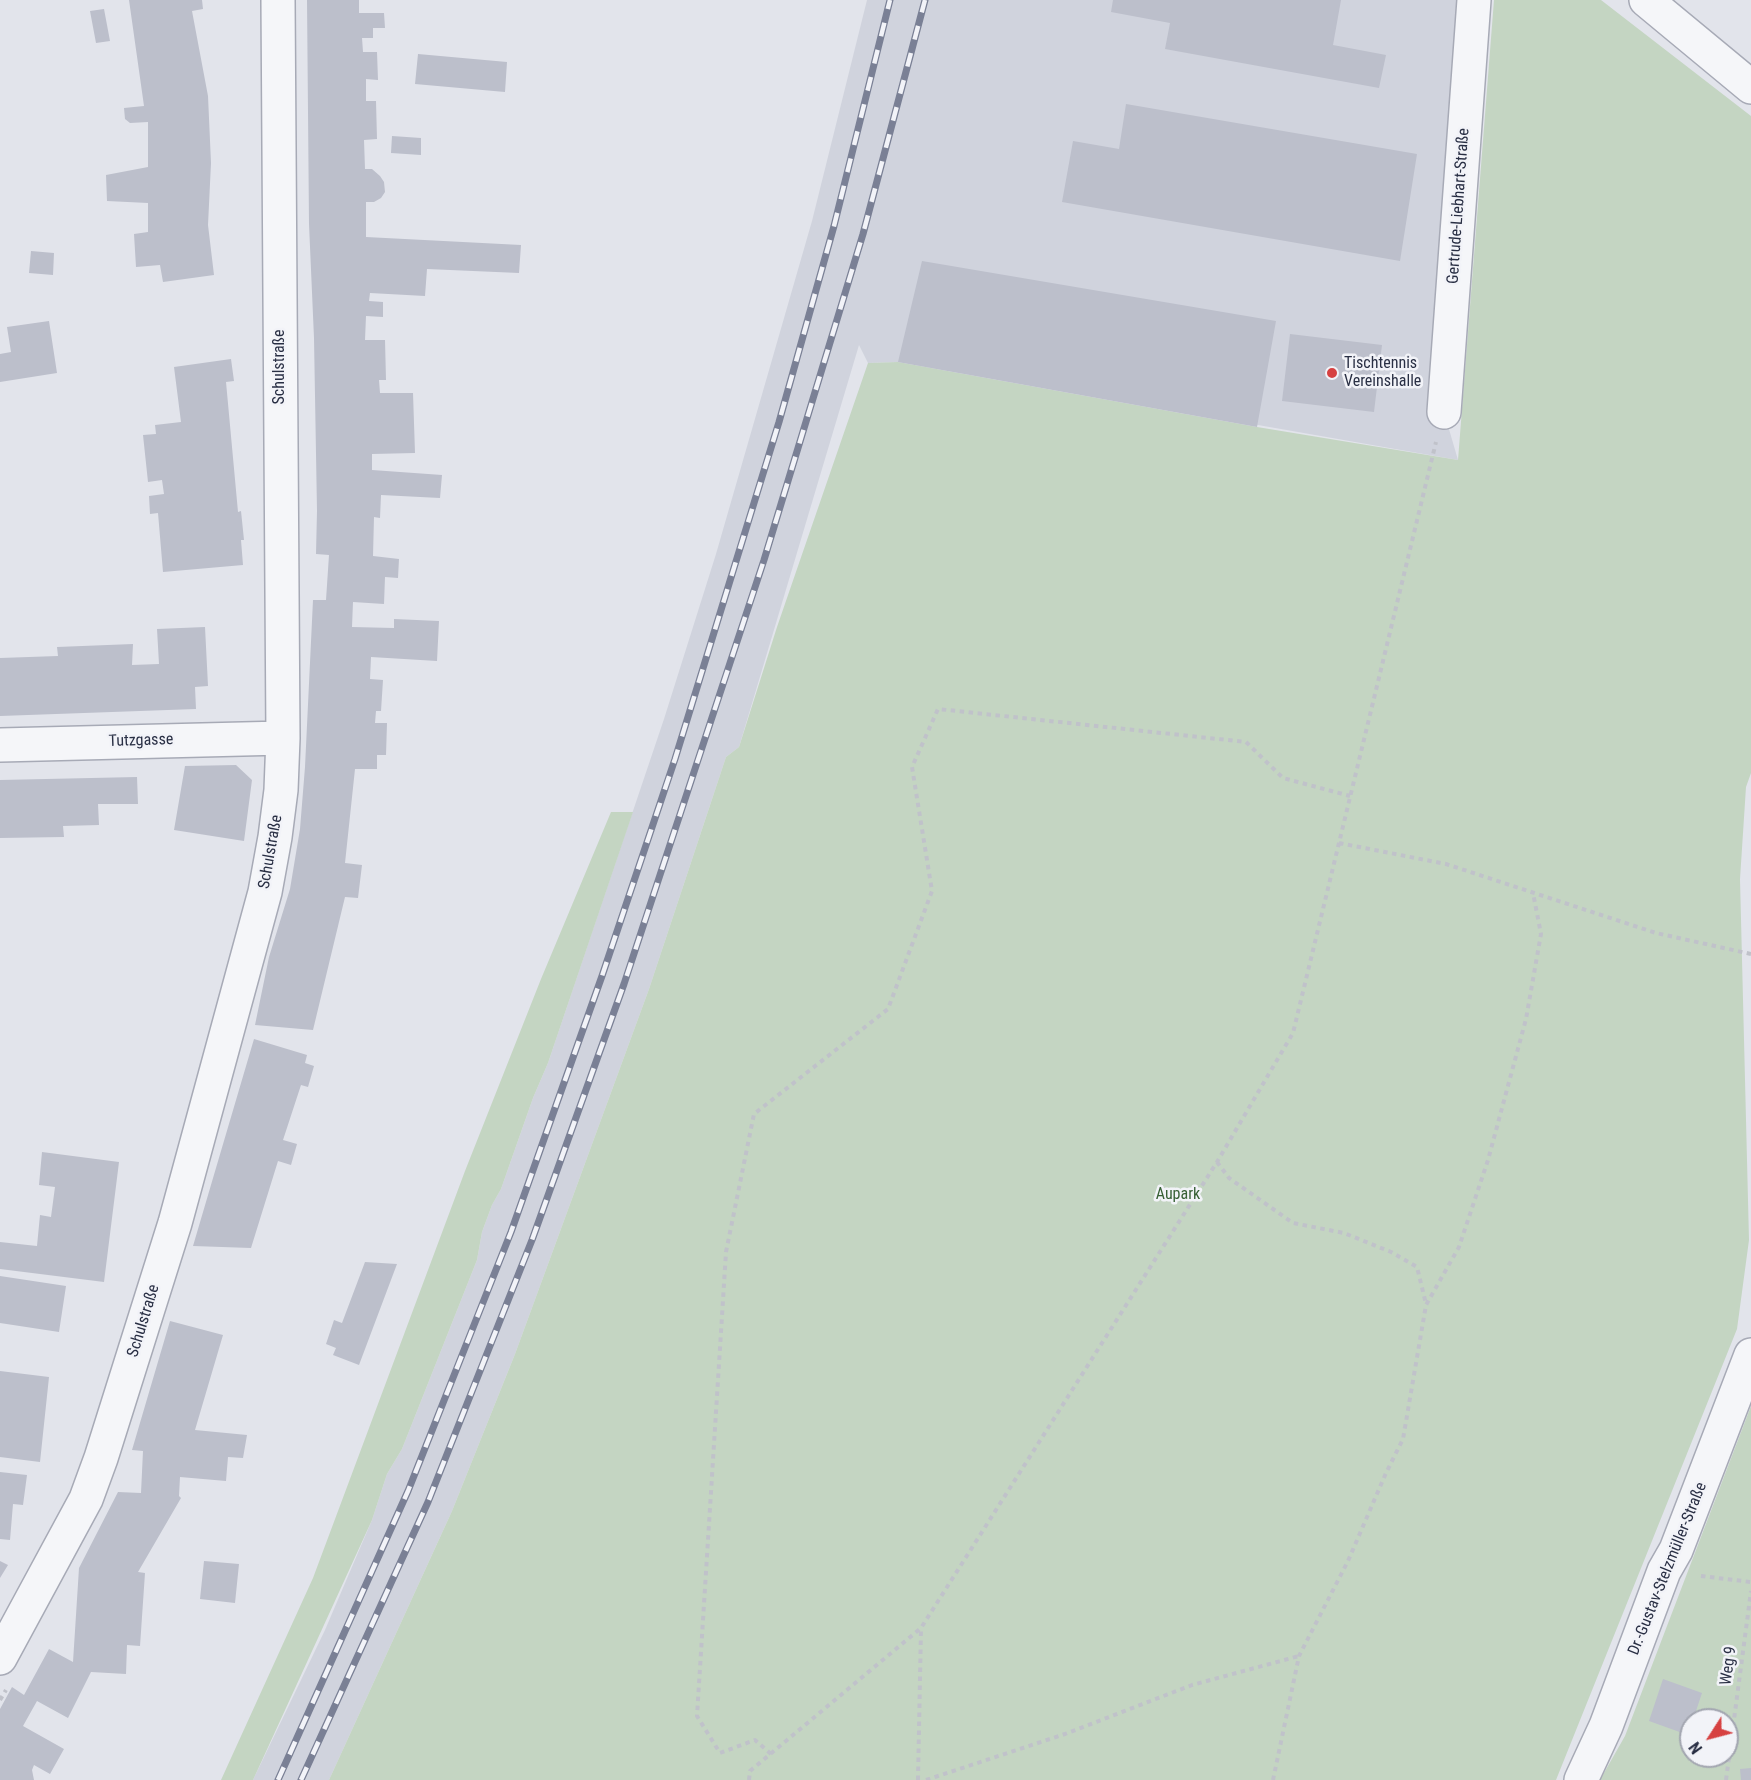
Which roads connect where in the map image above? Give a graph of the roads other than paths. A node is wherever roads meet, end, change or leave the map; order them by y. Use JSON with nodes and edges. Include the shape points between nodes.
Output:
{"nodes":[{"id":1,"x":278,"y":0,"type":"edge"},
{"id":2,"x":1474,"y":0,"type":"edge"},
{"id":3,"x":1646,"y":0,"type":"edge"},
{"id":4,"x":1751,"y":87,"type":"edge"},
{"id":5,"x":1444,"y":412,"type":"road end"},
{"id":6,"x":283,"y":738,"type":"junction"},
{"id":7,"x":0,"y":745,"type":"edge"},
{"id":8,"x":1751,"y":1355,"type":"edge"},
{"id":9,"x":0,"y":1658,"type":"edge"},
{"id":10,"x":1581,"y":1780,"type":"edge"}],
"edges":[{"from":1,"to":6,"type":"street","name":"Schulstraße"},
{"from":2,"to":5,"type":"street","name":"Gertrude-Liebhart-Straße"},
{"from":3,"to":4,"type":"street"},
{"from":6,"to":7,"type":"street","name":"Tutzgasse"},
{"from":6,"to":9,"type":"street","name":"Schulstraße","via":[[281,790],[265,892],[168,1246],[86,1499]]},
{"from":8,"to":10,"type":"street","name":"Dr.-Gustav-Stelzmüller-Straße","via":[[1606,1726]]}]}
